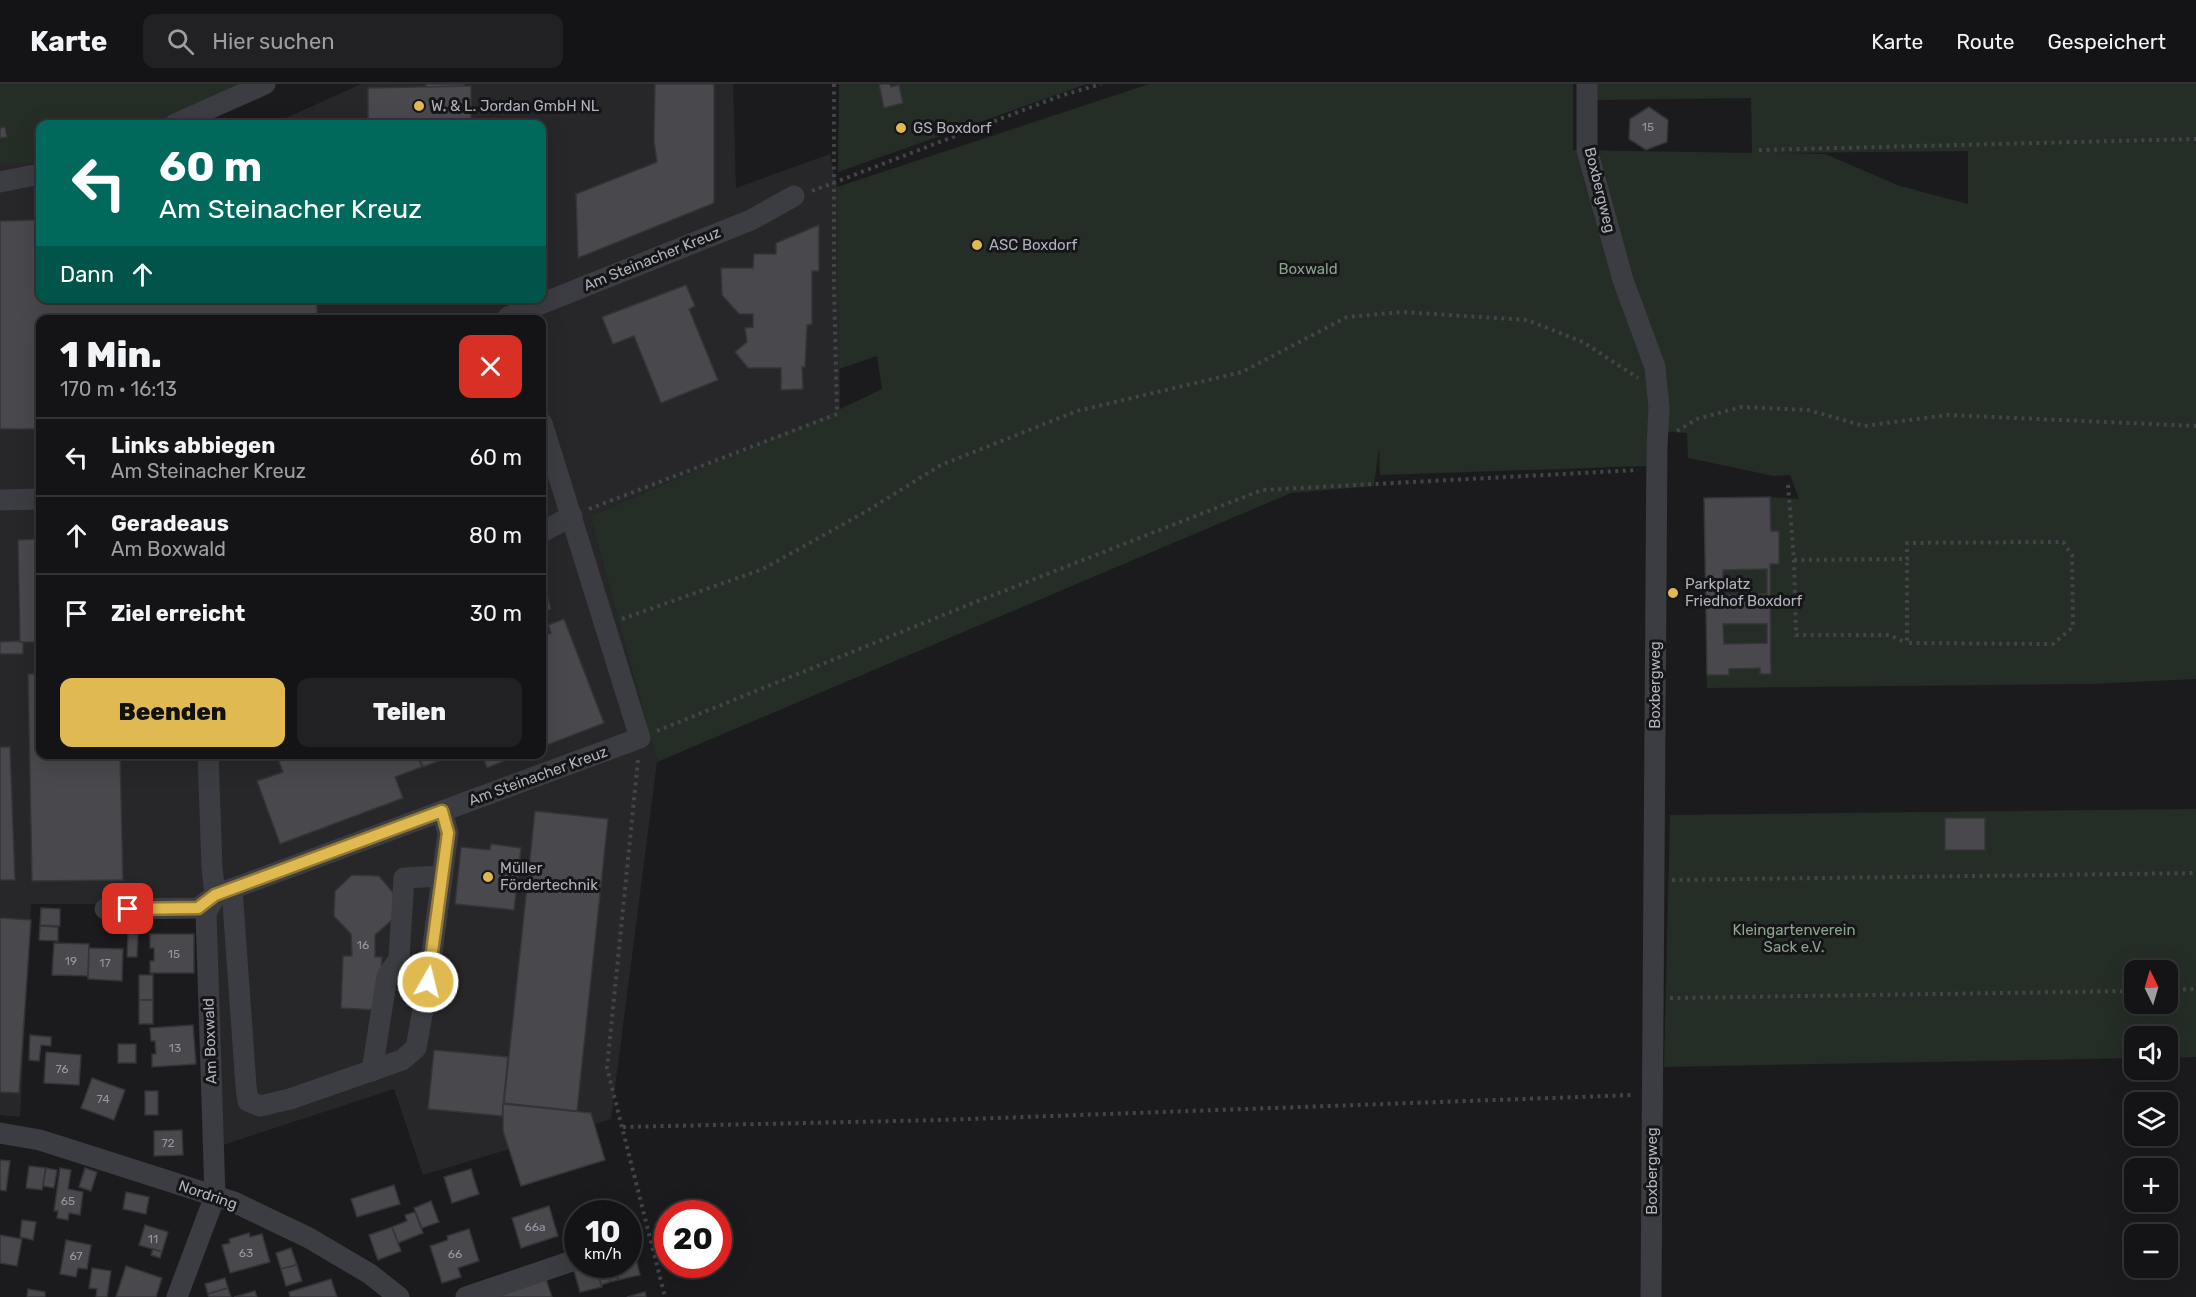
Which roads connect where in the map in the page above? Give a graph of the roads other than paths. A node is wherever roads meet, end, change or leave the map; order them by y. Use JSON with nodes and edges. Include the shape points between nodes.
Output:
{"nodes":[{"id":1,"x":265,"y":84,"type":"edge"},
{"id":2,"x":1587,"y":84,"type":"edge"},
{"id":3,"x":184,"y":120,"type":"edge"},
{"id":4,"x":36,"y":175,"type":"edge"},
{"id":5,"x":0,"y":182,"type":"edge"},
{"id":6,"x":794,"y":196,"type":"dead end"},
{"id":7,"x":517,"y":315,"type":"edge"},
{"id":8,"x":546,"y":435,"type":"edge"},
{"id":9,"x":36,"y":499,"type":"edge"},
{"id":10,"x":0,"y":500,"type":"edge"},
{"id":11,"x":572,"y":516,"type":"junction"},
{"id":12,"x":546,"y":530,"type":"edge"},
{"id":13,"x":208,"y":759,"type":"edge"},
{"id":14,"x":442,"y":811,"type":"junction"},
{"id":15,"x":442,"y":876,"type":"junction"},
{"id":16,"x":224,"y":892,"type":"junction"},
{"id":17,"x":105,"y":909,"type":"dead end"},
{"id":18,"x":372,"y":1071,"type":"junction"},
{"id":19,"x":0,"y":1133,"type":"edge"},
{"id":20,"x":215,"y":1196,"type":"junction"},
{"id":21,"x":564,"y":1264,"type":"edge"},
{"id":22,"x":177,"y":1297,"type":"edge"},
{"id":23,"x":399,"y":1297,"type":"edge"},
{"id":24,"x":466,"y":1297,"type":"edge"},
{"id":25,"x":1651,"y":1297,"type":"edge"}],
"edges":[{"from":1,"to":3,"type":"street"},
{"from":2,"to":25,"type":"street","name":"Boxbergweg","via":[[1587,150],[1623,280],[1656,367],[1659,408]]},
{"from":4,"to":5,"type":"street"},
{"from":6,"to":7,"type":"street","name":"Am Steinacher Kreuz","via":[[751,220]]},
{"from":8,"to":11,"type":"street"},
{"from":9,"to":10,"type":"street"},
{"from":11,"to":12,"type":"street"},
{"from":11,"to":14,"type":"street","name":"Am Steinacher Kreuz","via":[[640,738]]},
{"from":13,"to":16,"type":"street","via":[[212,868]]},
{"from":14,"to":15,"type":"street","via":[[448,833]]},
{"from":14,"to":16,"type":"street","name":"Am Steinacher Kreuz"},
{"from":15,"to":18,"type":"street","via":[[416,1048],[402,1060]]},
{"from":15,"to":18,"type":"street","via":[[404,878],[399,959],[387,976]]},
{"from":16,"to":17,"type":"street","via":[[198,908]]},
{"from":16,"to":18,"type":"street","via":[[249,1101],[260,1106],[290,1099]]},
{"from":16,"to":20,"type":"street","name":"Am Boxwald","via":[[206,912]]},
{"from":19,"to":20,"type":"street","name":"Nordring","via":[[40,1140]]},
{"from":20,"to":22,"type":"street","name":"Am Boxwald"},
{"from":20,"to":23,"type":"street","name":"Nordring","via":[[309,1238],[370,1274]]},
{"from":21,"to":24,"type":"street"}]}
